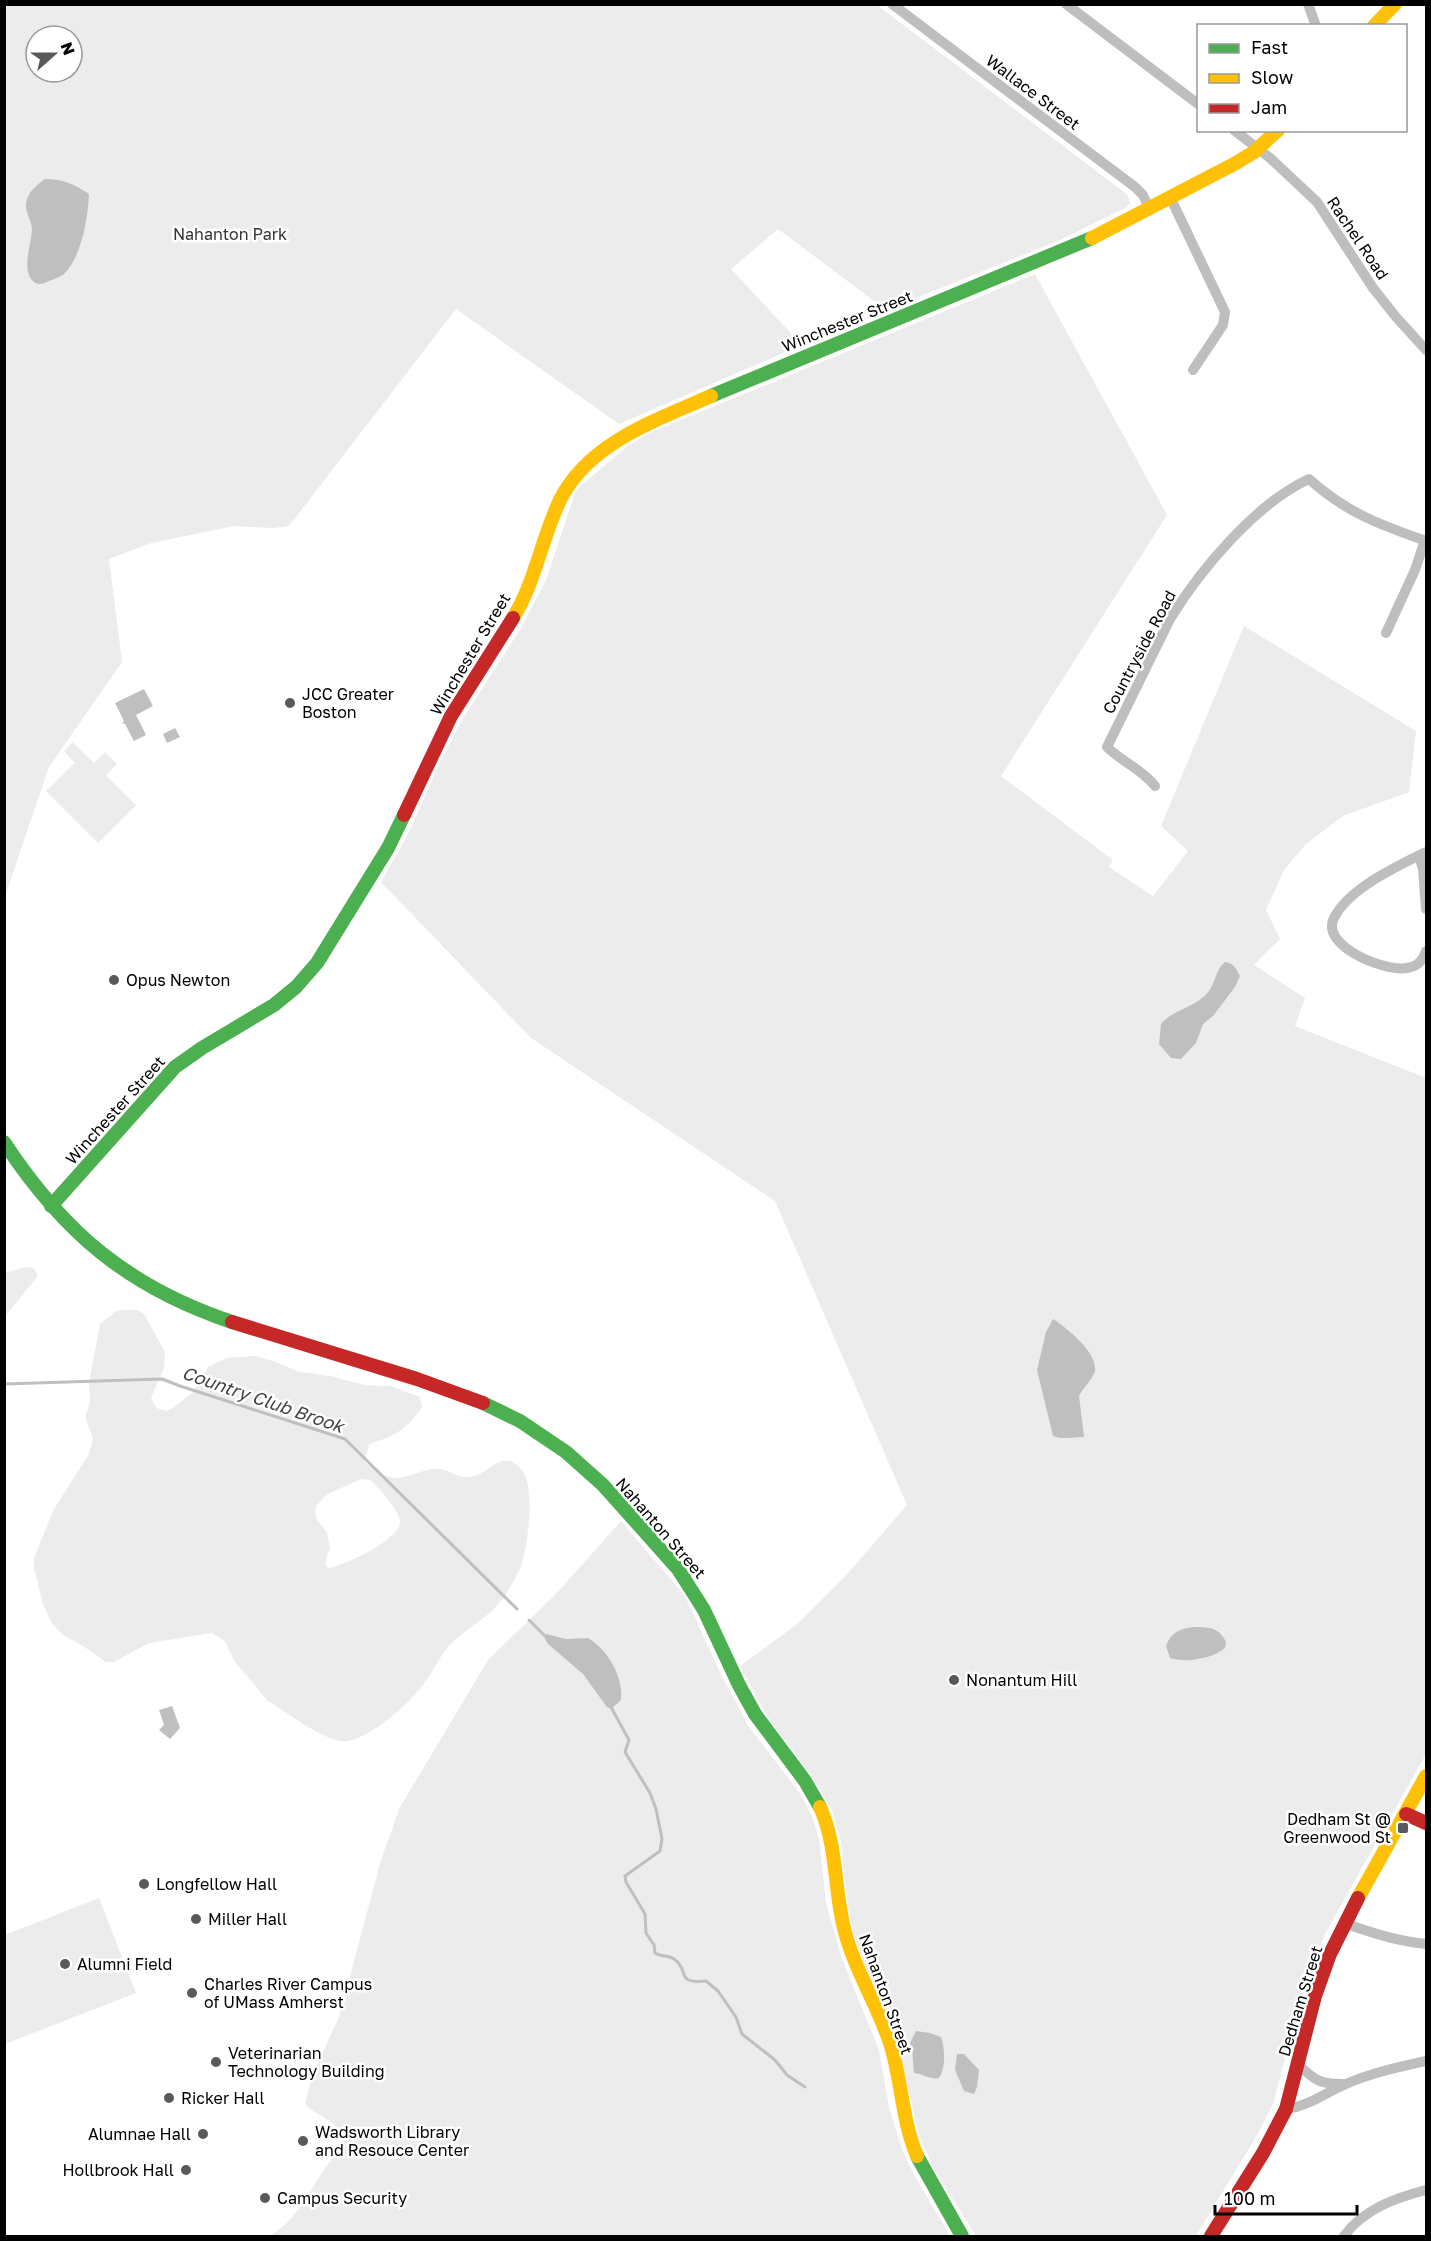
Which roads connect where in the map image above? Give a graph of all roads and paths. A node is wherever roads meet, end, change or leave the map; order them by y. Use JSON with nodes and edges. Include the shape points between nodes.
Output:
{"nodes":[{"id":1,"x":892,"y":4,"type":"edge"},
{"id":2,"x":1066,"y":4,"type":"edge"},
{"id":3,"x":1308,"y":4,"type":"edge"},
{"id":4,"x":1395,"y":4,"type":"edge"},
{"id":5,"x":1315,"y":24,"type":"edge"},
{"id":6,"x":1376,"y":24,"type":"edge"},
{"id":7,"x":1197,"y":103,"type":"edge"},
{"id":8,"x":1237,"y":132,"type":"edge"},
{"id":9,"x":1276,"y":132,"type":"edge"},
{"id":10,"x":1258,"y":148,"type":"junction"},
{"id":11,"x":1171,"y":199,"type":"junction"},
{"id":12,"x":1150,"y":210,"type":"junction"},
{"id":13,"x":1426,"y":351,"type":"edge"},
{"id":14,"x":1193,"y":370,"type":"dead end"},
{"id":15,"x":1426,"y":541,"type":"edge"},
{"id":16,"x":1386,"y":633,"type":"dead end"},
{"id":17,"x":1155,"y":786,"type":"dead end"},
{"id":18,"x":1423,"y":854,"type":"edge"},
{"id":19,"x":1426,"y":909,"type":"edge"},
{"id":20,"x":1426,"y":951,"type":"edge"},
{"id":21,"x":4,"y":1142,"type":"edge"},
{"id":22,"x":51,"y":1206,"type":"junction"},
{"id":23,"x":1426,"y":1776,"type":"edge"},
{"id":24,"x":1406,"y":1814,"type":"junction"},
{"id":25,"x":1426,"y":1822,"type":"edge"},
{"id":26,"x":1344,"y":1923,"type":"junction"},
{"id":27,"x":1426,"y":1944,"type":"edge"},
{"id":28,"x":1426,"y":2061,"type":"edge"},
{"id":29,"x":1298,"y":2064,"type":"junction"},
{"id":30,"x":1346,"y":2084,"type":"junction"},
{"id":31,"x":1286,"y":2109,"type":"junction"},
{"id":32,"x":1426,"y":2190,"type":"edge"},
{"id":33,"x":962,"y":2236,"type":"edge"},
{"id":34,"x":1211,"y":2236,"type":"edge"},
{"id":35,"x":1344,"y":2236,"type":"edge"}],
"edges":[{"from":1,"to":12,"type":"street","name":"Wallace Street","via":[[1135,187]]},
{"from":2,"to":7,"type":"street"},
{"from":3,"to":5,"type":"street"},
{"from":4,"to":6,"type":"main road"},
{"from":8,"to":10,"type":"street","name":"Rachel Road"},
{"from":9,"to":10,"type":"main road","name":"Winchester Street"},
{"from":10,"to":11,"type":"main road","name":"Winchester Street"},
{"from":10,"to":13,"type":"street","name":"Rachel Road","via":[[1322,209],[1374,288]]},
{"from":11,"to":12,"type":"main road","name":"Winchester Street"},
{"from":11,"to":14,"type":"street","via":[[1225,312],[1224,324]]},
{"from":12,"to":22,"type":"main road","name":"Winchester Street","via":[[1061,252],[719,392],[629,433],[597,455],[561,499],[520,606],[451,716],[388,848],[317,963],[274,1005],[174,1067]]},
{"from":15,"to":16,"type":"street"},
{"from":15,"to":17,"type":"street","name":"Countryside Road","via":[[1370,521],[1337,503],[1308,479],[1286,491],[1245,526],[1214,558],[1182,601],[1107,747],[1143,772]]},
{"from":18,"to":19,"type":"street"},
{"from":18,"to":20,"type":"street","via":[[1371,882],[1349,901],[1334,918],[1332,933],[1337,942],[1355,954],[1399,969],[1422,961]]},
{"from":21,"to":22,"type":"main road","name":"Nahanton Street"},
{"from":22,"to":33,"type":"main road","name":"Nahanton Street","via":[[109,1260],[144,1284],[179,1301],[231,1322],[460,1393],[518,1419],[590,1472],[675,1566],[698,1598],[749,1704],[811,1789],[823,1812],[831,1836],[845,1933],[889,2043],[910,2139]]},
{"from":23,"to":24,"type":"main road","name":"Dedham Street"},
{"from":24,"to":25,"type":"main road"},
{"from":24,"to":26,"type":"main road","name":"Dedham Street"},
{"from":26,"to":27,"type":"street","via":[[1378,1935]]},
{"from":26,"to":29,"type":"main road","name":"Dedham Street","via":[[1315,1996]]},
{"from":28,"to":30,"type":"street"},
{"from":29,"to":30,"type":"street","via":[[1324,2084]]},
{"from":29,"to":31,"type":"main road","name":"Dedham Street"},
{"from":30,"to":31,"type":"street","via":[[1300,2107]]},
{"from":31,"to":34,"type":"main road","name":"Dedham Street"},
{"from":32,"to":35,"type":"street","via":[[1370,2212]]}]}
